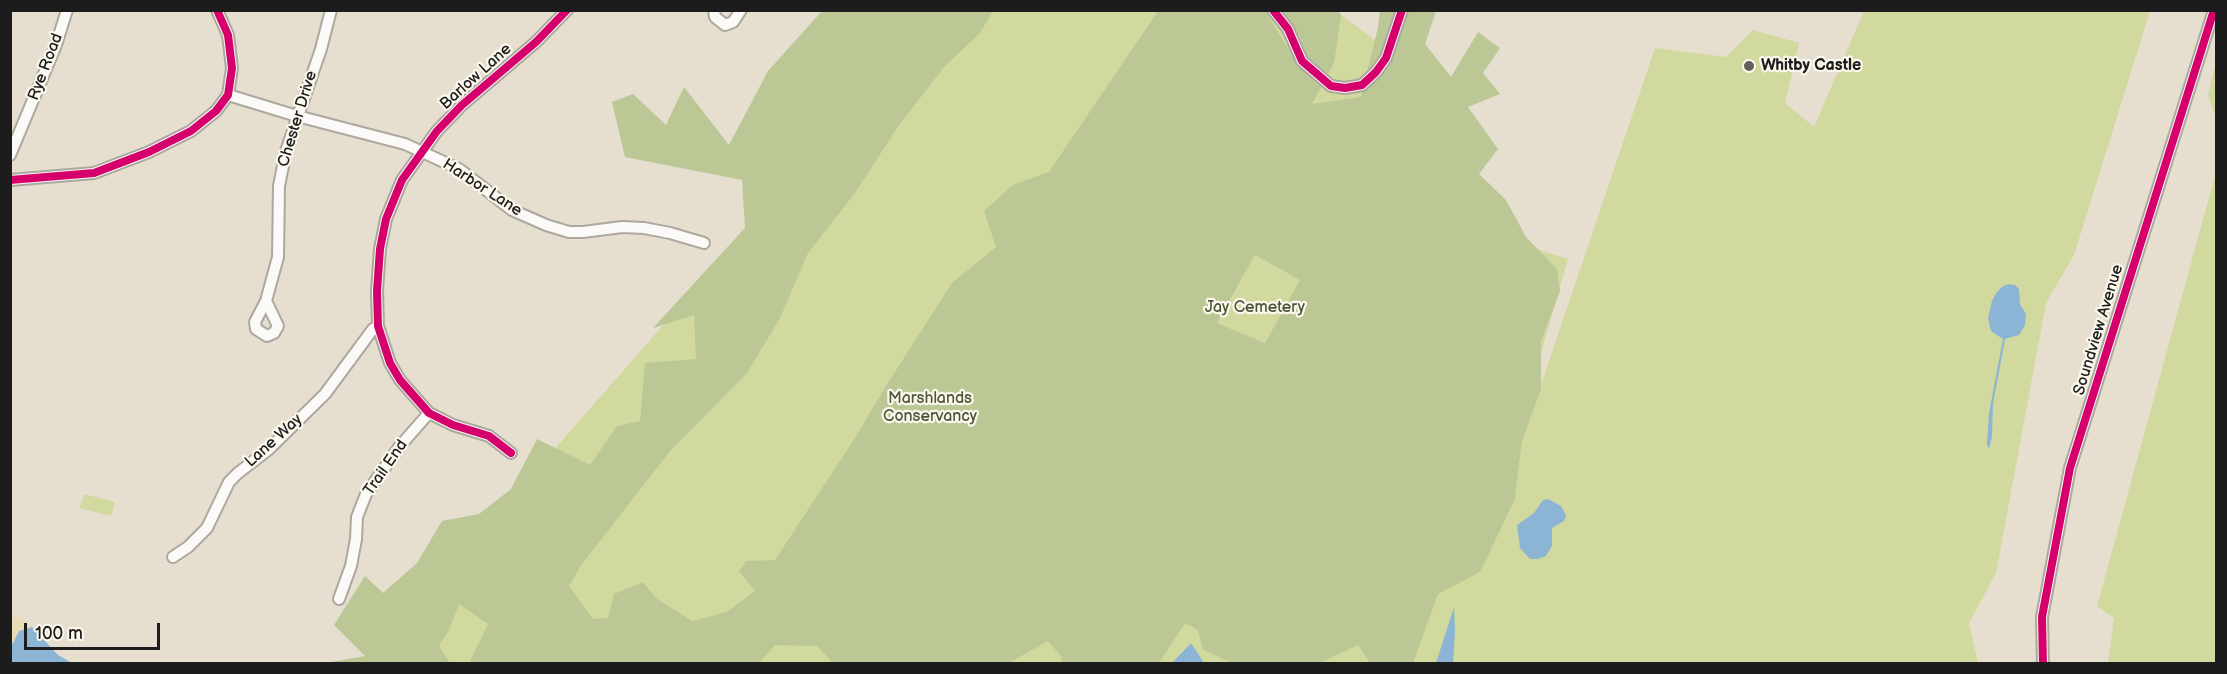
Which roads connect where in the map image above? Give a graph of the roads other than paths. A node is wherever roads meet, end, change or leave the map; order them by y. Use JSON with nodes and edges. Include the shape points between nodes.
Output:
{"nodes":[{"id":1,"x":67,"y":10,"type":"edge"},
{"id":2,"x":217,"y":10,"type":"edge"},
{"id":3,"x":331,"y":10,"type":"edge"},
{"id":4,"x":567,"y":10,"type":"edge"},
{"id":5,"x":714,"y":10,"type":"edge"},
{"id":6,"x":741,"y":10,"type":"edge"},
{"id":7,"x":1273,"y":10,"type":"edge"},
{"id":8,"x":1402,"y":10,"type":"edge"},
{"id":9,"x":2214,"y":10,"type":"edge"},
{"id":10,"x":228,"y":95,"type":"junction"},
{"id":11,"x":297,"y":116,"type":"junction"},
{"id":12,"x":422,"y":152,"type":"junction"},
{"id":13,"x":10,"y":155,"type":"edge"},
{"id":14,"x":10,"y":180,"type":"edge"},
{"id":15,"x":704,"y":243,"type":"dead end"},
{"id":16,"x":266,"y":301,"type":"dead end"},
{"id":17,"x":378,"y":326,"type":"junction"},
{"id":18,"x":429,"y":414,"type":"junction"},
{"id":19,"x":512,"y":453,"type":"dead end"},
{"id":20,"x":173,"y":557,"type":"dead end"},
{"id":21,"x":339,"y":599,"type":"dead end"},
{"id":22,"x":2043,"y":663,"type":"edge"}],
"edges":[{"from":1,"to":13,"type":"street","name":"Rye Road"},
{"from":2,"to":10,"type":"street","via":[[228,35],[232,68]]},
{"from":3,"to":11,"type":"street","name":"Chester Drive"},
{"from":4,"to":12,"type":"street","name":"Barlow Lane","via":[[462,105]]},
{"from":5,"to":6,"type":"street","via":[[725,24],[733,22]]},
{"from":7,"to":8,"type":"street","via":[[1288,29],[1302,61],[1331,86],[1345,88],[1362,85],[1376,72],[1386,58]]},
{"from":9,"to":22,"type":"street","name":"Soundview Avenue","via":[[2070,468],[2042,618]]},
{"from":10,"to":11,"type":"street","name":"Harbor Lane"},
{"from":10,"to":14,"type":"street","via":[[216,111],[191,131],[149,152],[94,173]]},
{"from":11,"to":12,"type":"street","name":"Harbor Lane"},
{"from":11,"to":16,"type":"street","name":"Chester Drive","via":[[279,186],[278,257]]},
{"from":12,"to":15,"type":"street","name":"Harbor Lane","via":[[459,169],[512,210],[546,225],[569,232],[644,228]]},
{"from":12,"to":17,"type":"street","name":"Barlow Lane","via":[[402,180],[386,219],[379,260]]},
{"from":17,"to":18,"type":"street","name":"Barlow Lane","via":[[390,363]]},
{"from":17,"to":20,"type":"street","name":"Lane Way","via":[[325,394],[229,482],[207,528]]},
{"from":18,"to":19,"type":"street","name":"Barlow Lane","via":[[489,436]]},
{"from":18,"to":21,"type":"street","name":"Trail End","via":[[366,494],[357,517],[351,566]]}]}
